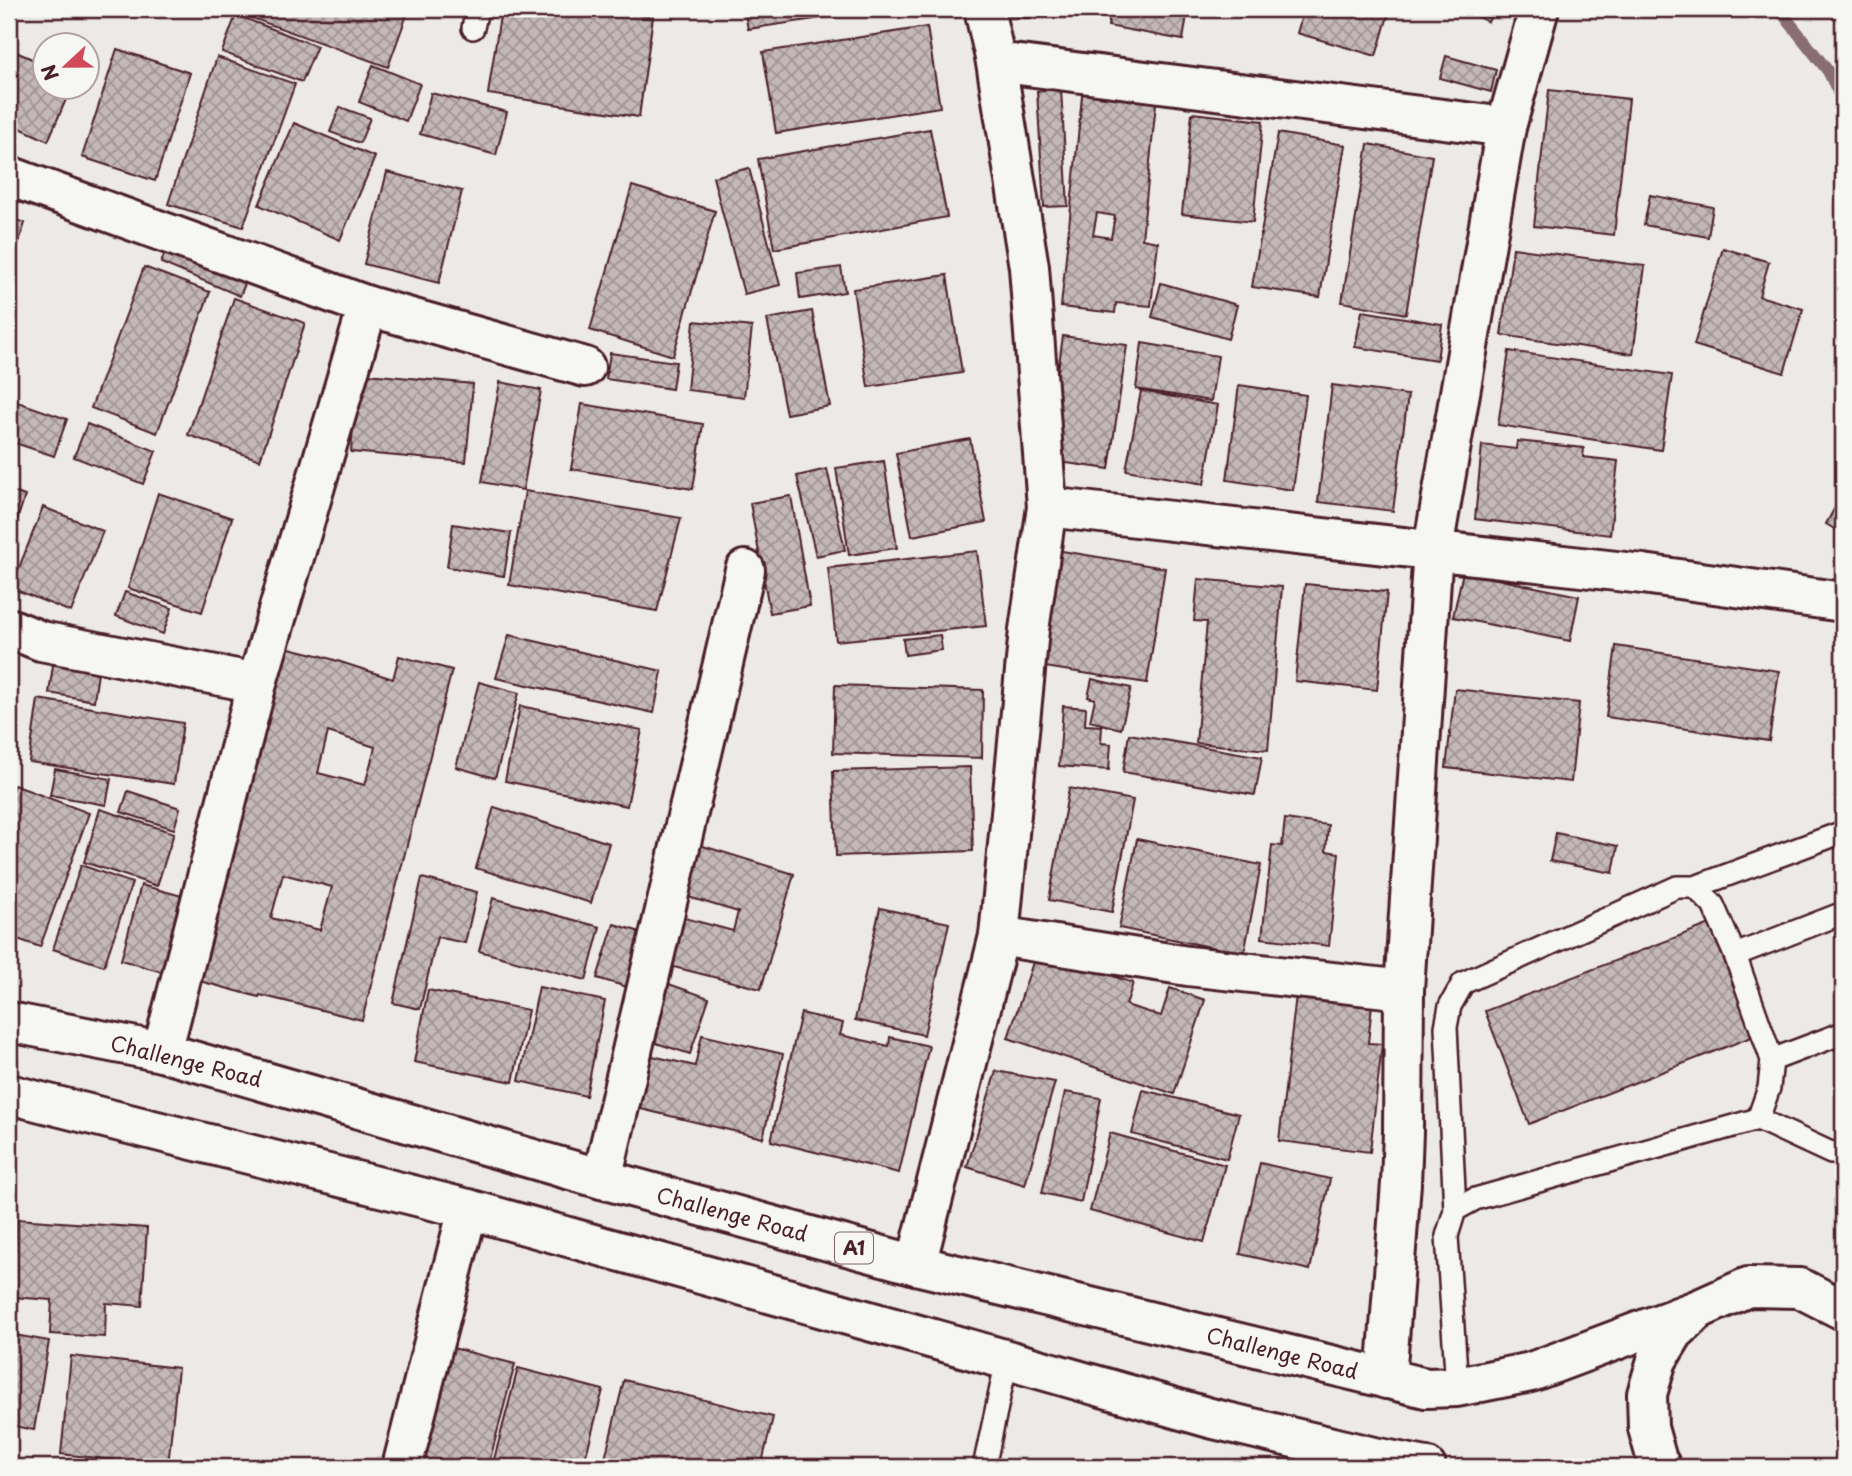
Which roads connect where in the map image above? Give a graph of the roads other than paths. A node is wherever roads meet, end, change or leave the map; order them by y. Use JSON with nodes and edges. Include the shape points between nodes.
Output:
{"nodes":[{"id":1,"x":984,"y":9,"type":"edge"},
{"id":2,"x":1539,"y":9,"type":"edge"},
{"id":3,"x":996,"y":62,"type":"junction"},
{"id":4,"x":1506,"y":127,"type":"junction"},
{"id":5,"x":9,"y":176,"type":"edge"},
{"id":6,"x":368,"y":306,"type":"junction"},
{"id":7,"x":586,"y":367,"type":"dead end"},
{"id":8,"x":1046,"y":507,"type":"junction"},
{"id":9,"x":1433,"y":549,"type":"junction"},
{"id":10,"x":745,"y":570,"type":"dead end"},
{"id":11,"x":1843,"y":602,"type":"edge"},
{"id":12,"x":9,"y":628,"type":"edge"},
{"id":13,"x":257,"y":683,"type":"junction"},
{"id":14,"x":1843,"y":832,"type":"edge"},
{"id":15,"x":1695,"y":887,"type":"junction"},
{"id":16,"x":1843,"y":913,"type":"edge"},
{"id":17,"x":999,"y":936,"type":"junction"},
{"id":18,"x":1735,"y":955,"type":"junction"},
{"id":19,"x":1404,"y":990,"type":"junction"},
{"id":20,"x":9,"y":1022,"type":"edge"},
{"id":21,"x":1843,"y":1032,"type":"edge"},
{"id":22,"x":162,"y":1052,"type":"junction"},
{"id":23,"x":1772,"y":1060,"type":"junction"},
{"id":24,"x":9,"y":1094,"type":"edge"},
{"id":25,"x":1758,"y":1119,"type":"junction"},
{"id":26,"x":1843,"y":1152,"type":"edge"},
{"id":27,"x":602,"y":1179,"type":"junction"},
{"id":28,"x":468,"y":1209,"type":"junction"},
{"id":29,"x":1455,"y":1210,"type":"junction"},
{"id":30,"x":916,"y":1265,"type":"junction"},
{"id":31,"x":1699,"y":1308,"type":"junction"},
{"id":32,"x":1843,"y":1310,"type":"edge"},
{"id":33,"x":1007,"y":1360,"type":"junction"},
{"id":34,"x":1386,"y":1379,"type":"junction"},
{"id":35,"x":1457,"y":1387,"type":"junction"},
{"id":36,"x":402,"y":1467,"type":"edge"},
{"id":37,"x":984,"y":1467,"type":"edge"},
{"id":38,"x":1426,"y":1467,"type":"edge"},
{"id":39,"x":1661,"y":1467,"type":"edge"}],
"edges":[{"from":1,"to":3,"type":"main road"},
{"from":2,"to":4,"type":"main road"},
{"from":3,"to":4,"type":"main road"},
{"from":3,"to":8,"type":"main road","via":[[1029,267]]},
{"from":4,"to":9,"type":"main road"},
{"from":5,"to":6,"type":"main road"},
{"from":6,"to":7,"type":"main road"},
{"from":6,"to":13,"type":"main road"},
{"from":8,"to":9,"type":"main road"},
{"from":8,"to":17,"type":"main road","via":[[1029,630]]},
{"from":9,"to":11,"type":"main road"},
{"from":9,"to":19,"type":"main road"},
{"from":10,"to":27,"type":"main road"},
{"from":12,"to":13,"type":"main road","via":[[41,641]]},
{"from":13,"to":22,"type":"main road"},
{"from":14,"to":15,"type":"lane"},
{"from":15,"to":18,"type":"lane","via":[[1713,905]]},
{"from":15,"to":29,"type":"lane","via":[[1677,887],[1464,983],[1450,1006],[1446,1027]]},
{"from":16,"to":18,"type":"lane"},
{"from":17,"to":19,"type":"main road","via":[[1188,966]]},
{"from":17,"to":30,"type":"main road"},
{"from":18,"to":23,"type":"lane"},
{"from":19,"to":34,"type":"main road","via":[[1402,1170]]},
{"from":20,"to":22,"type":"main road","name":"Challenge Road","number":"A1"},
{"from":21,"to":23,"type":"lane"},
{"from":22,"to":27,"type":"main road","name":"Challenge Road","number":"A1"},
{"from":23,"to":25,"type":"lane","via":[[1769,1088]]},
{"from":24,"to":28,"type":"main road"},
{"from":25,"to":26,"type":"lane","via":[[1831,1153]]},
{"from":25,"to":29,"type":"lane","via":[[1475,1199]]},
{"from":27,"to":30,"type":"main road","name":"Challenge Road","number":"A1"},
{"from":28,"to":33,"type":"main road"},
{"from":28,"to":36,"type":"main road"},
{"from":29,"to":35,"type":"lane","via":[[1447,1236]]},
{"from":30,"to":34,"type":"main road","name":"Challenge Road","number":"A1"},
{"from":31,"to":32,"type":"main road","name":"Challenge Road","via":[[1748,1287],[1800,1289]]},
{"from":31,"to":35,"type":"main road","name":"Challenge Road","number":"A1","via":[[1531,1372]]},
{"from":31,"to":39,"type":"main road","via":[[1674,1332],[1657,1360],[1647,1394],[1648,1428]]},
{"from":33,"to":37,"type":"lane"},
{"from":33,"to":38,"type":"main road","via":[[1210,1418]]},
{"from":34,"to":35,"type":"main road","name":"Challenge Road","number":"A1","via":[[1426,1388]]}]}
